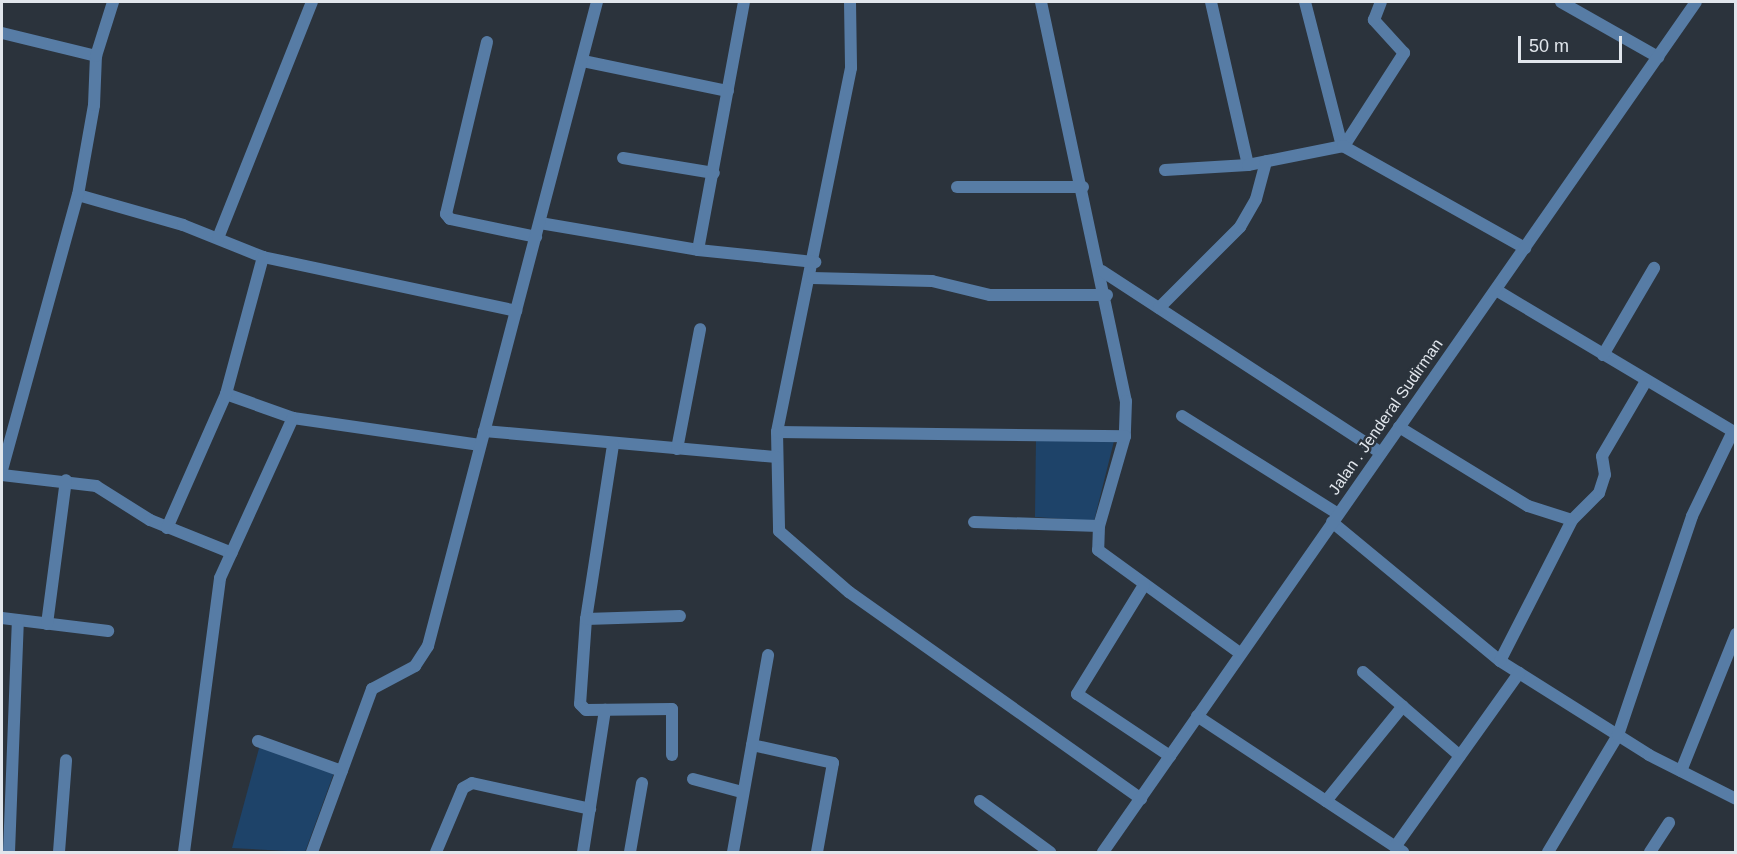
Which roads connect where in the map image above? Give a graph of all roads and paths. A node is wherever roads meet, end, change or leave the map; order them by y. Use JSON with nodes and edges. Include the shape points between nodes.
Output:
{"nodes":[{"id":1,"x":113,"y":2,"type":"edge"},
{"id":2,"x":312,"y":2,"type":"edge"},
{"id":3,"x":597,"y":2,"type":"edge"},
{"id":4,"x":744,"y":2,"type":"edge"},
{"id":5,"x":850,"y":2,"type":"edge"},
{"id":6,"x":1041,"y":2,"type":"edge"},
{"id":7,"x":1211,"y":2,"type":"edge"},
{"id":8,"x":1305,"y":2,"type":"edge"},
{"id":9,"x":1382,"y":2,"type":"edge"},
{"id":10,"x":1560,"y":2,"type":"edge"},
{"id":11,"x":1696,"y":2,"type":"edge"},
{"id":12,"x":2,"y":33,"type":"edge"},
{"id":13,"x":487,"y":42,"type":"dead end"},
{"id":14,"x":96,"y":56,"type":"junction"},
{"id":15,"x":1658,"y":57,"type":"junction"},
{"id":16,"x":583,"y":61,"type":"junction"},
{"id":17,"x":728,"y":91,"type":"junction"},
{"id":18,"x":1343,"y":146,"type":"junction"},
{"id":19,"x":623,"y":158,"type":"dead end"},
{"id":20,"x":1266,"y":161,"type":"junction"},
{"id":21,"x":1248,"y":165,"type":"junction"},
{"id":22,"x":1165,"y":170,"type":"dead end"},
{"id":23,"x":714,"y":174,"type":"junction"},
{"id":24,"x":957,"y":187,"type":"dead end"},
{"id":25,"x":1083,"y":187,"type":"junction"},
{"id":26,"x":78,"y":195,"type":"junction"},
{"id":27,"x":540,"y":223,"type":"junction"},
{"id":28,"x":536,"y":237,"type":"junction"},
{"id":29,"x":218,"y":238,"type":"junction"},
{"id":30,"x":1525,"y":248,"type":"junction"},
{"id":31,"x":698,"y":250,"type":"junction"},
{"id":32,"x":263,"y":257,"type":"junction"},
{"id":33,"x":815,"y":262,"type":"junction"},
{"id":34,"x":1653,"y":268,"type":"dead end"},
{"id":35,"x":1102,"y":271,"type":"junction"},
{"id":36,"x":812,"y":278,"type":"junction"},
{"id":37,"x":1496,"y":290,"type":"junction"},
{"id":38,"x":1107,"y":295,"type":"junction"},
{"id":39,"x":1159,"y":308,"type":"junction"},
{"id":40,"x":516,"y":311,"type":"junction"},
{"id":41,"x":700,"y":329,"type":"dead end"},
{"id":42,"x":1603,"y":355,"type":"junction"},
{"id":43,"x":1646,"y":381,"type":"junction"},
{"id":44,"x":226,"y":394,"type":"junction"},
{"id":45,"x":1182,"y":416,"type":"dead end"},
{"id":46,"x":292,"y":418,"type":"junction"},
{"id":47,"x":1400,"y":427,"type":"junction"},
{"id":48,"x":484,"y":431,"type":"junction"},
{"id":49,"x":777,"y":432,"type":"junction"},
{"id":50,"x":1734,"y":432,"type":"edge"},
{"id":51,"x":1125,"y":436,"type":"junction"},
{"id":52,"x":480,"y":445,"type":"junction"},
{"id":53,"x":613,"y":445,"type":"junction"},
{"id":54,"x":677,"y":449,"type":"junction"},
{"id":55,"x":1381,"y":453,"type":"junction"},
{"id":56,"x":777,"y":457,"type":"junction"},
{"id":57,"x":2,"y":470,"type":"edge"},
{"id":58,"x":2,"y":475,"type":"edge"},
{"id":59,"x":66,"y":480,"type":"junction"},
{"id":60,"x":1335,"y":518,"type":"junction"},
{"id":61,"x":1572,"y":520,"type":"junction"},
{"id":62,"x":974,"y":522,"type":"dead end"},
{"id":63,"x":1099,"y":526,"type":"junction"},
{"id":64,"x":167,"y":528,"type":"junction"},
{"id":65,"x":232,"y":553,"type":"junction"},
{"id":66,"x":1144,"y":585,"type":"junction"},
{"id":67,"x":680,"y":616,"type":"dead end"},
{"id":68,"x":2,"y":618,"type":"edge"},
{"id":69,"x":18,"y":620,"type":"junction"},
{"id":70,"x":586,"y":620,"type":"junction"},
{"id":71,"x":47,"y":624,"type":"junction"},
{"id":72,"x":108,"y":632,"type":"dead end"},
{"id":73,"x":1736,"y":634,"type":"edge"},
{"id":74,"x":1240,"y":653,"type":"junction"},
{"id":75,"x":768,"y":655,"type":"dead end"},
{"id":76,"x":1500,"y":661,"type":"junction"},
{"id":77,"x":1363,"y":672,"type":"dead end"},
{"id":78,"x":1519,"y":673,"type":"junction"},
{"id":79,"x":1403,"y":706,"type":"junction"},
{"id":80,"x":605,"y":710,"type":"junction"},
{"id":81,"x":1197,"y":716,"type":"junction"},
{"id":82,"x":1618,"y":735,"type":"junction"},
{"id":83,"x":258,"y":741,"type":"dead end"},
{"id":84,"x":752,"y":745,"type":"junction"},
{"id":85,"x":672,"y":755,"type":"dead end"},
{"id":86,"x":1170,"y":756,"type":"junction"},
{"id":87,"x":1460,"y":756,"type":"junction"},
{"id":88,"x":66,"y":760,"type":"dead end"},
{"id":89,"x":342,"y":771,"type":"junction"},
{"id":90,"x":1681,"y":771,"type":"junction"},
{"id":91,"x":693,"y":779,"type":"dead end"},
{"id":92,"x":642,"y":783,"type":"dead end"},
{"id":93,"x":742,"y":792,"type":"junction"},
{"id":94,"x":1141,"y":799,"type":"junction"},
{"id":95,"x":1736,"y":800,"type":"edge"},
{"id":96,"x":980,"y":801,"type":"dead end"},
{"id":97,"x":1326,"y":801,"type":"junction"},
{"id":98,"x":590,"y":809,"type":"junction"},
{"id":99,"x":1669,"y":823,"type":"dead end"},
{"id":100,"x":1399,"y":850,"type":"edge"},
{"id":101,"x":9,"y":852,"type":"edge"},
{"id":102,"x":59,"y":852,"type":"edge"},
{"id":103,"x":184,"y":852,"type":"edge"},
{"id":104,"x":312,"y":852,"type":"edge"},
{"id":105,"x":436,"y":852,"type":"edge"},
{"id":106,"x":583,"y":852,"type":"edge"},
{"id":107,"x":630,"y":852,"type":"edge"},
{"id":108,"x":733,"y":852,"type":"edge"},
{"id":109,"x":817,"y":852,"type":"edge"},
{"id":110,"x":1050,"y":852,"type":"edge"},
{"id":111,"x":1102,"y":852,"type":"edge"},
{"id":112,"x":1548,"y":852,"type":"edge"},
{"id":113,"x":1650,"y":852,"type":"edge"}],
"edges":[{"from":1,"to":14,"type":"street"},
{"from":2,"to":29,"type":"street"},
{"from":3,"to":16,"type":"street"},
{"from":4,"to":17,"type":"street"},
{"from":5,"to":33,"type":"street","via":[[851,68]]},
{"from":6,"to":25,"type":"street"},
{"from":7,"to":21,"type":"street"},
{"from":8,"to":18,"type":"street"},
{"from":9,"to":18,"type":"street","via":[[1374,20],[1404,53]]},
{"from":10,"to":15,"type":"street"},
{"from":11,"to":15,"type":"street","name":"Jalan . Jenderal Sudirman"},
{"from":12,"to":14,"type":"street"},
{"from":13,"to":28,"type":"street","via":[[446,214],[450,219]]},
{"from":14,"to":26,"type":"street","via":[[94,105]]},
{"from":15,"to":30,"type":"street","name":"Jalan . Jenderal Sudirman"},
{"from":16,"to":17,"type":"street"},
{"from":16,"to":27,"type":"street"},
{"from":17,"to":23,"type":"street"},
{"from":18,"to":20,"type":"street"},
{"from":18,"to":30,"type":"street"},
{"from":19,"to":23,"type":"street"},
{"from":20,"to":21,"type":"street"},
{"from":20,"to":39,"type":"street","via":[[1256,200],[1240,227]]},
{"from":21,"to":22,"type":"street"},
{"from":23,"to":31,"type":"street"},
{"from":24,"to":25,"type":"street"},
{"from":25,"to":35,"type":"street"},
{"from":26,"to":29,"type":"street"},
{"from":26,"to":57,"type":"street"},
{"from":27,"to":28,"type":"street"},
{"from":27,"to":31,"type":"street"},
{"from":28,"to":40,"type":"street"},
{"from":29,"to":32,"type":"street"},
{"from":30,"to":37,"type":"street","name":"Jalan . Jenderal Sudirman"},
{"from":31,"to":33,"type":"street"},
{"from":32,"to":40,"type":"street"},
{"from":32,"to":44,"type":"street"},
{"from":33,"to":36,"type":"street"},
{"from":34,"to":42,"type":"street"},
{"from":35,"to":38,"type":"street"},
{"from":35,"to":39,"type":"street"},
{"from":36,"to":38,"type":"street","via":[[932,281],[990,295]]},
{"from":36,"to":49,"type":"street"},
{"from":37,"to":42,"type":"street"},
{"from":37,"to":47,"type":"street","name":"Jalan . Jenderal Sudirman"},
{"from":38,"to":51,"type":"street","via":[[1126,401]]},
{"from":39,"to":55,"type":"street"},
{"from":40,"to":48,"type":"street"},
{"from":41,"to":54,"type":"street"},
{"from":42,"to":43,"type":"street"},
{"from":43,"to":50,"type":"street"},
{"from":43,"to":61,"type":"street","via":[[1602,456],[1605,475],[1599,493]]},
{"from":44,"to":46,"type":"street"},
{"from":44,"to":64,"type":"street"},
{"from":45,"to":60,"type":"street"},
{"from":46,"to":52,"type":"street"},
{"from":46,"to":65,"type":"street"},
{"from":47,"to":55,"type":"street","name":"Jalan . Jenderal Sudirman"},
{"from":47,"to":61,"type":"street","via":[[1528,506]]},
{"from":48,"to":52,"type":"street"},
{"from":48,"to":53,"type":"street"},
{"from":49,"to":51,"type":"street"},
{"from":49,"to":56,"type":"street"},
{"from":50,"to":82,"type":"street","via":[[1692,516]]},
{"from":51,"to":63,"type":"street"},
{"from":52,"to":89,"type":"street","via":[[428,646],[415,666],[372,689]]},
{"from":53,"to":54,"type":"street"},
{"from":53,"to":70,"type":"street"},
{"from":54,"to":56,"type":"street"},
{"from":55,"to":60,"type":"street","name":"Jalan . Jenderal Sudirman"},
{"from":56,"to":94,"type":"street","via":[[777,527],[783,536],[849,592]]},
{"from":58,"to":59,"type":"street"},
{"from":59,"to":64,"type":"street","via":[[104,489]]},
{"from":59,"to":71,"type":"street"},
{"from":60,"to":74,"type":"street","name":"Jalan . Jenderal Sudirman"},
{"from":60,"to":76,"type":"street"},
{"from":61,"to":76,"type":"street"},
{"from":62,"to":63,"type":"street"},
{"from":63,"to":66,"type":"street","via":[[1101,554]]},
{"from":64,"to":65,"type":"street"},
{"from":65,"to":103,"type":"street","via":[[220,578]]},
{"from":66,"to":74,"type":"street"},
{"from":66,"to":86,"type":"street","via":[[1077,694]]},
{"from":67,"to":70,"type":"street"},
{"from":68,"to":69,"type":"street"},
{"from":69,"to":71,"type":"street"},
{"from":69,"to":101,"type":"street"},
{"from":70,"to":80,"type":"street","via":[[580,704],[586,710]]},
{"from":71,"to":72,"type":"street"},
{"from":73,"to":90,"type":"street"},
{"from":74,"to":81,"type":"street","name":"Jalan . Jenderal Sudirman"},
{"from":75,"to":84,"type":"street"},
{"from":76,"to":78,"type":"street"},
{"from":77,"to":79,"type":"street"},
{"from":78,"to":82,"type":"street"},
{"from":78,"to":87,"type":"street"},
{"from":79,"to":87,"type":"street"},
{"from":79,"to":97,"type":"street"},
{"from":80,"to":85,"type":"street","via":[[674,710]]},
{"from":80,"to":98,"type":"street"},
{"from":81,"to":86,"type":"street","name":"Jalan . Jenderal Sudirman"},
{"from":81,"to":97,"type":"street"},
{"from":82,"to":90,"type":"street"},
{"from":82,"to":112,"type":"street"},
{"from":83,"to":89,"type":"street"},
{"from":84,"to":93,"type":"street"},
{"from":84,"to":109,"type":"street","via":[[833,763]]},
{"from":86,"to":94,"type":"street","name":"Jalan . Jenderal Sudirman"},
{"from":87,"to":100,"type":"street"},
{"from":88,"to":102,"type":"street"},
{"from":89,"to":104,"type":"street"},
{"from":90,"to":95,"type":"street"},
{"from":91,"to":93,"type":"street"},
{"from":92,"to":107,"type":"street"},
{"from":93,"to":108,"type":"street"},
{"from":94,"to":111,"type":"street","name":"Jalan . Jenderal Sudirman"},
{"from":96,"to":110,"type":"street"},
{"from":97,"to":100,"type":"street"},
{"from":98,"to":105,"type":"street","via":[[472,783],[463,788]]},
{"from":98,"to":106,"type":"street"},
{"from":99,"to":113,"type":"street"}]}
